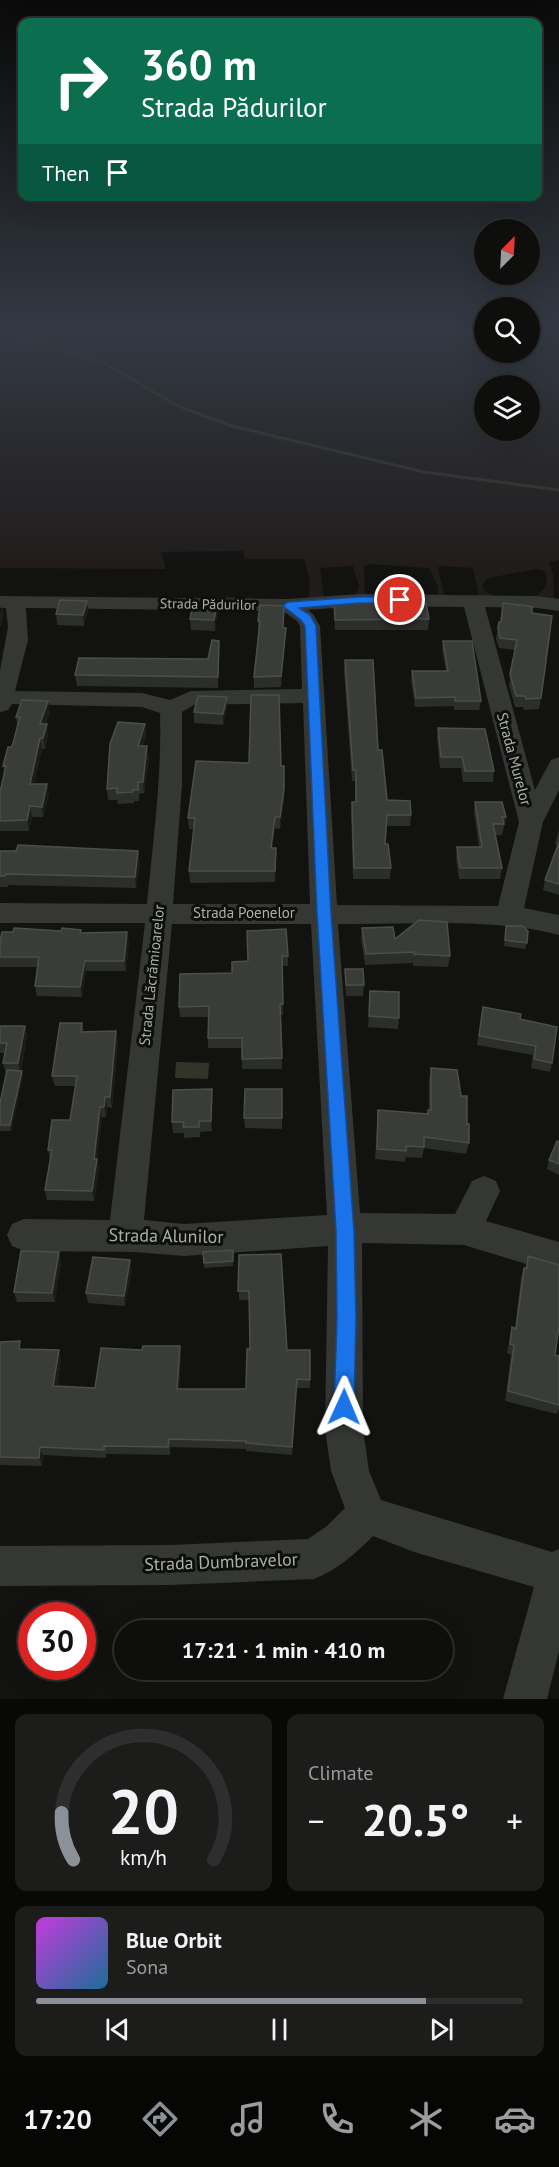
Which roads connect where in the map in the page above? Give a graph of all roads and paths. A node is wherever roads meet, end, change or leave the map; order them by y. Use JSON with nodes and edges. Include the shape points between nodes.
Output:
{"nodes":[{"id":1,"x":7,"y":602,"type":"edge"},
{"id":2,"x":473,"y":602,"type":"junction"},
{"id":3,"x":559,"y":605,"type":"edge"},
{"id":4,"x":288,"y":606,"type":"junction"},
{"id":5,"x":314,"y":696,"type":"junction"},
{"id":6,"x":1,"y":700,"type":"edge"},
{"id":7,"x":171,"y":710,"type":"junction"},
{"id":8,"x":559,"y":765,"type":"edge"},
{"id":9,"x":531,"y":822,"type":"junction"},
{"id":10,"x":0,"y":913,"type":"edge"},
{"id":11,"x":159,"y":913,"type":"junction"},
{"id":12,"x":324,"y":913,"type":"junction"},
{"id":13,"x":509,"y":916,"type":"junction"},
{"id":14,"x":559,"y":925,"type":"edge"},
{"id":15,"x":484,"y":1191,"type":"dead end"},
{"id":16,"x":464,"y":1230,"type":"junction"},
{"id":17,"x":345,"y":1231,"type":"junction"},
{"id":18,"x":24,"y":1235,"type":"dead end"},
{"id":19,"x":135,"y":1236,"type":"junction"},
{"id":20,"x":559,"y":1258,"type":"edge"},
{"id":21,"x":367,"y":1514,"type":"junction"},
{"id":22,"x":0,"y":1566,"type":"edge"},
{"id":23,"x":559,"y":1573,"type":"edge"},
{"id":24,"x":525,"y":1699,"type":"edge"}],
"edges":[{"from":1,"to":4,"type":"street","name":"Strada Pădurilor"},
{"from":1,"to":6,"type":"street","via":[[18,612],[20,628]]},
{"from":2,"to":3,"type":"street","name":"Strada Pădurilor"},
{"from":2,"to":4,"type":"street","name":"Strada Pădurilor","via":[[359,600]]},
{"from":2,"to":9,"type":"street","name":"Strada Murelor"},
{"from":4,"to":5,"type":"street","via":[[306,618],[310,626]]},
{"from":5,"to":7,"type":"street","via":[[191,698]]},
{"from":5,"to":12,"type":"street"},
{"from":6,"to":7,"type":"street","via":[[142,700]]},
{"from":7,"to":11,"type":"street","name":"Strada Lăcrămioarelor","via":[[170,789]]},
{"from":8,"to":9,"type":"street"},
{"from":9,"to":13,"type":"street","name":"Strada Murelor"},
{"from":10,"to":11,"type":"street","name":"Strada Poenelor"},
{"from":11,"to":12,"type":"street","name":"Strada Poenelor"},
{"from":11,"to":19,"type":"street","name":"Strada Lăcrămioarelor","via":[[130,1182],[127,1223]]},
{"from":12,"to":13,"type":"street","name":"Strada Poenelor"},
{"from":12,"to":17,"type":"street"},
{"from":13,"to":14,"type":"street","name":"Strada Poenelor"},
{"from":15,"to":16,"type":"street"},
{"from":16,"to":17,"type":"street","name":"Strada Alunilor","via":[[378,1227]]},
{"from":16,"to":20,"type":"street","name":"Strada Alunilor"},
{"from":17,"to":19,"type":"street","name":"Strada Alunilor","via":[[184,1240]]},
{"from":17,"to":21,"type":"street","via":[[344,1429],[350,1471]]},
{"from":18,"to":19,"type":"street","name":"Strada Alunilor"},
{"from":21,"to":22,"type":"street","name":"Strada Dumbravelor","via":[[314,1559]]},
{"from":21,"to":23,"type":"street","via":[[408,1530]]},
{"from":23,"to":24,"type":"street"}]}
